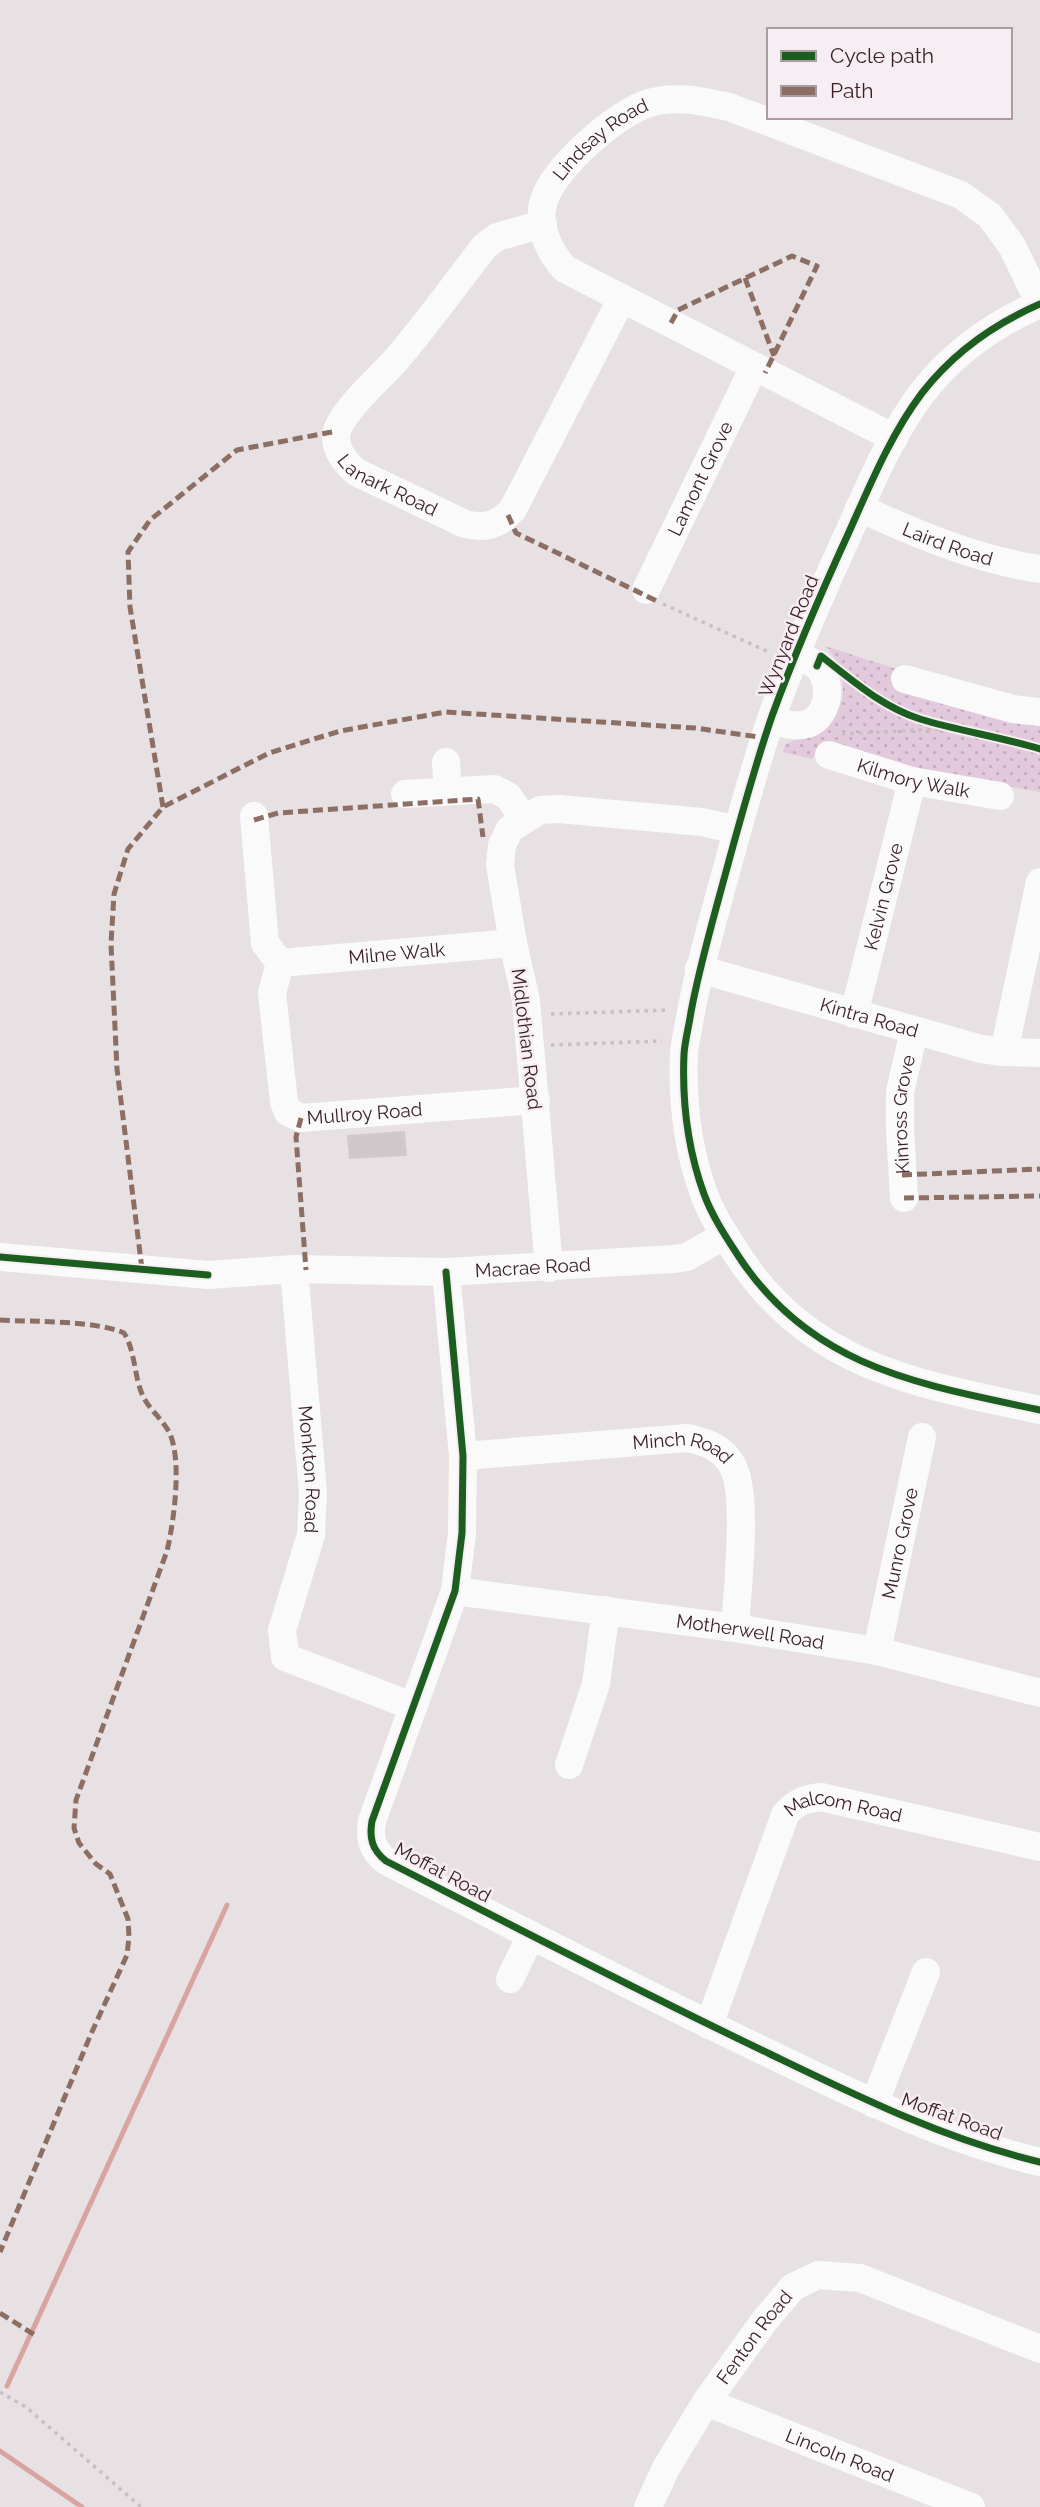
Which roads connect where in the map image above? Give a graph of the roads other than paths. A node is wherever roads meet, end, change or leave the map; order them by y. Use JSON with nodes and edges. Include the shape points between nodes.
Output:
{"nodes":[{"id":1,"x":542,"y":224,"type":"junction"},
{"id":2,"x":622,"y":298,"type":"junction"},
{"id":3,"x":1040,"y":304,"type":"edge"},
{"id":4,"x":754,"y":367,"type":"junction"},
{"id":5,"x":894,"y":438,"type":"junction"},
{"id":6,"x":859,"y":508,"type":"junction"},
{"id":7,"x":1040,"y":569,"type":"edge"},
{"id":8,"x":645,"y":590,"type":"road end"},
{"id":9,"x":794,"y":658,"type":"junction"},
{"id":10,"x":905,"y":679,"type":"dead end"},
{"id":11,"x":1040,"y":712,"type":"edge"},
{"id":12,"x":771,"y":719,"type":"junction"},
{"id":13,"x":834,"y":744,"type":"road end"},
{"id":14,"x":446,"y":762,"type":"dead end"},
{"id":15,"x":912,"y":780,"type":"junction"},
{"id":16,"x":448,"y":792,"type":"junction"},
{"id":17,"x":405,"y":794,"type":"dead end"},
{"id":18,"x":1000,"y":796,"type":"dead end"},
{"id":19,"x":254,"y":816,"type":"dead end"},
{"id":20,"x":524,"y":819,"type":"junction"},
{"id":21,"x":737,"y":830,"type":"junction"},
{"id":22,"x":1040,"y":882,"type":"edge"},
{"id":23,"x":513,"y":943,"type":"junction"},
{"id":24,"x":280,"y":963,"type":"junction"},
{"id":25,"x":699,"y":969,"type":"junction"},
{"id":26,"x":854,"y":1014,"type":"junction"},
{"id":27,"x":914,"y":1031,"type":"junction"},
{"id":28,"x":1004,"y":1052,"type":"junction"},
{"id":29,"x":1040,"y":1053,"type":"edge"},
{"id":30,"x":536,"y":1100,"type":"junction"},
{"id":31,"x":904,"y":1198,"type":"dead end"},
{"id":32,"x":725,"y":1235,"type":"junction"},
{"id":33,"x":0,"y":1257,"type":"edge"},
{"id":34,"x":549,"y":1268,"type":"junction"},
{"id":35,"x":294,"y":1269,"type":"junction"},
{"id":36,"x":446,"y":1272,"type":"junction"},
{"id":37,"x":1040,"y":1410,"type":"edge"},
{"id":38,"x":922,"y":1437,"type":"dead end"},
{"id":39,"x":463,"y":1456,"type":"junction"},
{"id":40,"x":455,"y":1591,"type":"junction"},
{"id":41,"x":606,"y":1610,"type":"junction"},
{"id":42,"x":735,"y":1628,"type":"junction"},
{"id":43,"x":877,"y":1651,"type":"junction"},
{"id":44,"x":1040,"y":1693,"type":"edge"},
{"id":45,"x":412,"y":1706,"type":"junction"},
{"id":46,"x":569,"y":1765,"type":"dead end"},
{"id":47,"x":1040,"y":1847,"type":"edge"},
{"id":48,"x":531,"y":1935,"type":"junction"},
{"id":49,"x":925,"y":1972,"type":"dead end"},
{"id":50,"x":510,"y":1979,"type":"dead end"},
{"id":51,"x":709,"y":2025,"type":"junction"},
{"id":52,"x":874,"y":2104,"type":"junction"},
{"id":53,"x":1040,"y":2162,"type":"edge"},
{"id":54,"x":1040,"y":2349,"type":"edge"},
{"id":55,"x":706,"y":2402,"type":"junction"},
{"id":56,"x":648,"y":2507,"type":"edge"},
{"id":57,"x":971,"y":2507,"type":"edge"}],
"edges":[{"from":1,"to":2,"type":"street","via":[[555,259],[565,269]]},
{"from":1,"to":2,"type":"street","name":"Lanark Road","via":[[497,237],[485,246],[396,360],[343,417],[337,431],[343,461],[356,472],[465,524],[495,525],[513,509]]},
{"from":1,"to":3,"type":"street","name":"Lindsay Road","via":[[543,202],[552,184],[607,125],[649,103],[696,99],[729,107],[961,195],[990,216],[1012,246]]},
{"from":2,"to":4,"type":"street"},
{"from":3,"to":5,"type":"street","name":"Wynyard Road","via":[[987,332],[943,369],[920,395]]},
{"from":4,"to":5,"type":"street"},
{"from":4,"to":8,"type":"street","name":"Lamont Grove"},
{"from":5,"to":6,"type":"street","name":"Wynyard Road"},
{"from":6,"to":7,"type":"street","name":"Laird Road","via":[[963,550]]},
{"from":6,"to":9,"type":"street","name":"Wynyard Road"},
{"from":9,"to":12,"type":"street","name":"Wynyard Road"},
{"from":9,"to":12,"type":"street","via":[[817,666],[825,676],[829,686],[825,702],[818,718],[805,725]]},
{"from":10,"to":11,"type":"street","via":[[947,712]]},
{"from":12,"to":21,"type":"street","name":"Wynyard Road"},
{"from":13,"to":15,"type":"street","name":"Kilmory Walk"},
{"from":14,"to":16,"type":"street"},
{"from":15,"to":18,"type":"street","name":"Kilmory Walk"},
{"from":15,"to":26,"type":"street","name":"Kelvin Grove"},
{"from":16,"to":17,"type":"street"},
{"from":16,"to":20,"type":"street","via":[[501,791]]},
{"from":19,"to":24,"type":"street","via":[[265,943]]},
{"from":20,"to":21,"type":"street","via":[[540,810],[559,809],[702,822]]},
{"from":20,"to":23,"type":"street","name":"Midlothian Road","via":[[510,829],[500,865]]},
{"from":21,"to":25,"type":"street","name":"Wynyard Road"},
{"from":22,"to":28,"type":"street"},
{"from":23,"to":24,"type":"street","name":"Milne Walk"},
{"from":23,"to":30,"type":"street","name":"Midlothian Road","via":[[528,1015]]},
{"from":24,"to":30,"type":"street","name":"Mullroy Road","via":[[272,993],[288,1112],[301,1118]]},
{"from":25,"to":26,"type":"street","name":"Kintra Road"},
{"from":25,"to":32,"type":"street","name":"Wynyard Road","via":[[676,1046],[689,1136],[704,1195]]},
{"from":26,"to":27,"type":"street","name":"Kintra Road"},
{"from":27,"to":28,"type":"street","name":"Kintra Road"},
{"from":27,"to":31,"type":"street","name":"Kinross Grove","via":[[900,1092]]},
{"from":28,"to":29,"type":"street","name":"Kintra Road"},
{"from":30,"to":34,"type":"street","name":"Midlothian Road"},
{"from":32,"to":34,"type":"street","name":"Macrae Road","via":[[687,1257]]},
{"from":32,"to":37,"type":"street","name":"Wynyard Road","via":[[767,1294],[795,1322],[827,1343],[905,1380]]},
{"from":33,"to":35,"type":"street","name":"Macrae Road","via":[[208,1275]]},
{"from":34,"to":36,"type":"street","name":"Macrae Road"},
{"from":35,"to":36,"type":"street","name":"Macrae Road"},
{"from":35,"to":45,"type":"street","name":"Monkton Road","via":[[313,1493],[311,1535],[282,1630],[285,1657]]},
{"from":36,"to":39,"type":"street","name":"Moffat Road"},
{"from":38,"to":43,"type":"street","name":"Munro Grove"},
{"from":39,"to":40,"type":"street","name":"Moffat Road","via":[[462,1533]]},
{"from":39,"to":42,"type":"street","name":"Minch Road","via":[[687,1438],[721,1451],[732,1464],[740,1493]]},
{"from":40,"to":41,"type":"street","name":"Motherwell Road"},
{"from":40,"to":45,"type":"street","name":"Moffat Road"},
{"from":41,"to":42,"type":"street","name":"Motherwell Road"},
{"from":41,"to":46,"type":"street","via":[[596,1685]]},
{"from":42,"to":43,"type":"street","name":"Motherwell Road"},
{"from":43,"to":44,"type":"street","name":"Motherwell Road"},
{"from":45,"to":48,"type":"street","name":"Moffat Road","via":[[369,1832],[377,1854]]},
{"from":47,"to":51,"type":"street","name":"Malcom Road","via":[[821,1797],[804,1799],[785,1815]]},
{"from":48,"to":50,"type":"street"},
{"from":48,"to":51,"type":"street","name":"Moffat Road"},
{"from":49,"to":52,"type":"street"},
{"from":51,"to":52,"type":"street","name":"Moffat Road"},
{"from":52,"to":53,"type":"street","name":"Moffat Road"},
{"from":54,"to":55,"type":"street","name":"Fenton Road","via":[[860,2278],[818,2275],[793,2287]]},
{"from":55,"to":56,"type":"street","name":"Fenton Road"},
{"from":55,"to":57,"type":"street","name":"Lincoln Road"}]}
